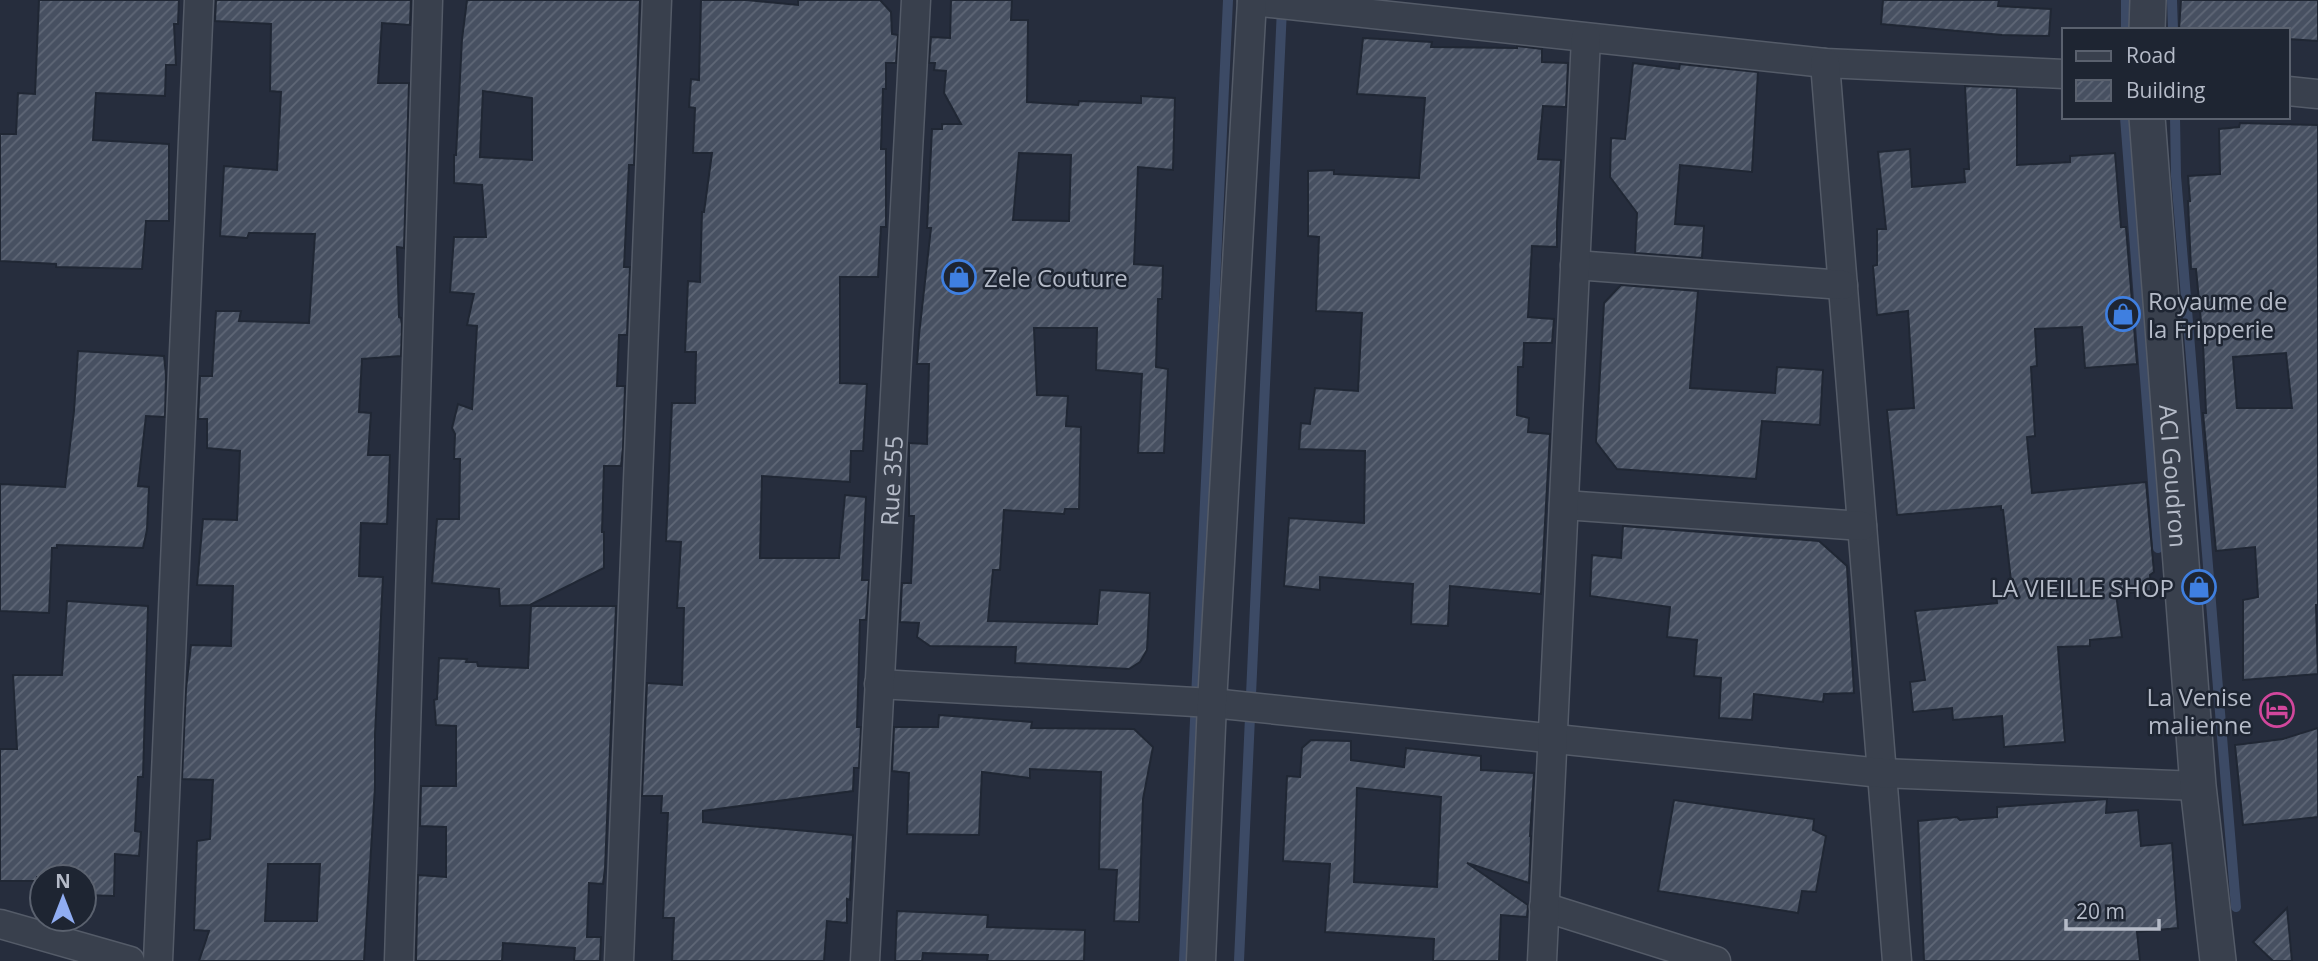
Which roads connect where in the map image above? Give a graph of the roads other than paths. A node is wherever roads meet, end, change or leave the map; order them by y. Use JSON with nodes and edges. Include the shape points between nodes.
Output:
{"nodes":[{"id":1,"x":199,"y":0,"type":"edge"},
{"id":2,"x":428,"y":0,"type":"edge"},
{"id":3,"x":657,"y":0,"type":"edge"},
{"id":4,"x":916,"y":0,"type":"edge"},
{"id":5,"x":1252,"y":0,"type":"edge"},
{"id":6,"x":2148,"y":0,"type":"edge"},
{"id":7,"x":2147,"y":28,"type":"edge"},
{"id":8,"x":1586,"y":38,"type":"junction"},
{"id":9,"x":1825,"y":63,"type":"junction"},
{"id":10,"x":2062,"y":74,"type":"edge"},
{"id":11,"x":2290,"y":91,"type":"edge"},
{"id":12,"x":2318,"y":94,"type":"edge"},
{"id":13,"x":2147,"y":119,"type":"edge"},
{"id":14,"x":1575,"y":265,"type":"junction"},
{"id":15,"x":1843,"y":285,"type":"junction"},
{"id":16,"x":1563,"y":505,"type":"junction"},
{"id":17,"x":1862,"y":526,"type":"junction"},
{"id":18,"x":879,"y":684,"type":"junction"},
{"id":19,"x":1212,"y":703,"type":"junction"},
{"id":20,"x":1552,"y":738,"type":"junction"},
{"id":21,"x":1881,"y":773,"type":"junction"},
{"id":22,"x":2198,"y":786,"type":"junction"},
{"id":23,"x":1544,"y":907,"type":"junction"},
{"id":24,"x":0,"y":925,"type":"edge"},
{"id":25,"x":130,"y":961,"type":"edge"},
{"id":26,"x":158,"y":961,"type":"edge"},
{"id":27,"x":399,"y":961,"type":"edge"},
{"id":28,"x":619,"y":961,"type":"edge"},
{"id":29,"x":864,"y":961,"type":"edge"},
{"id":30,"x":1201,"y":961,"type":"edge"},
{"id":31,"x":1542,"y":961,"type":"edge"},
{"id":32,"x":1716,"y":961,"type":"edge"},
{"id":33,"x":1897,"y":961,"type":"edge"},
{"id":34,"x":2217,"y":961,"type":"edge"}],
"edges":[{"from":1,"to":26,"type":"street"},
{"from":2,"to":27,"type":"street"},
{"from":3,"to":28,"type":"street"},
{"from":4,"to":18,"type":"street","name":"Rue 355"},
{"from":5,"to":8,"type":"street"},
{"from":5,"to":19,"type":"street"},
{"from":6,"to":7,"type":"street"},
{"from":8,"to":9,"type":"street"},
{"from":8,"to":14,"type":"street"},
{"from":9,"to":10,"type":"street"},
{"from":9,"to":15,"type":"street"},
{"from":11,"to":12,"type":"street"},
{"from":13,"to":22,"type":"street","name":"ACI Goudron"},
{"from":14,"to":15,"type":"street"},
{"from":14,"to":16,"type":"street"},
{"from":15,"to":17,"type":"street"},
{"from":16,"to":17,"type":"street"},
{"from":16,"to":20,"type":"street"},
{"from":17,"to":21,"type":"street"},
{"from":18,"to":19,"type":"street"},
{"from":18,"to":29,"type":"street","name":"Rue 355"},
{"from":19,"to":20,"type":"street"},
{"from":19,"to":30,"type":"street"},
{"from":20,"to":21,"type":"street"},
{"from":20,"to":23,"type":"street"},
{"from":21,"to":22,"type":"street"},
{"from":21,"to":33,"type":"street"},
{"from":22,"to":34,"type":"street","name":"ACI Goudron"},
{"from":23,"to":31,"type":"street"},
{"from":23,"to":32,"type":"street"},
{"from":24,"to":25,"type":"street"}]}
